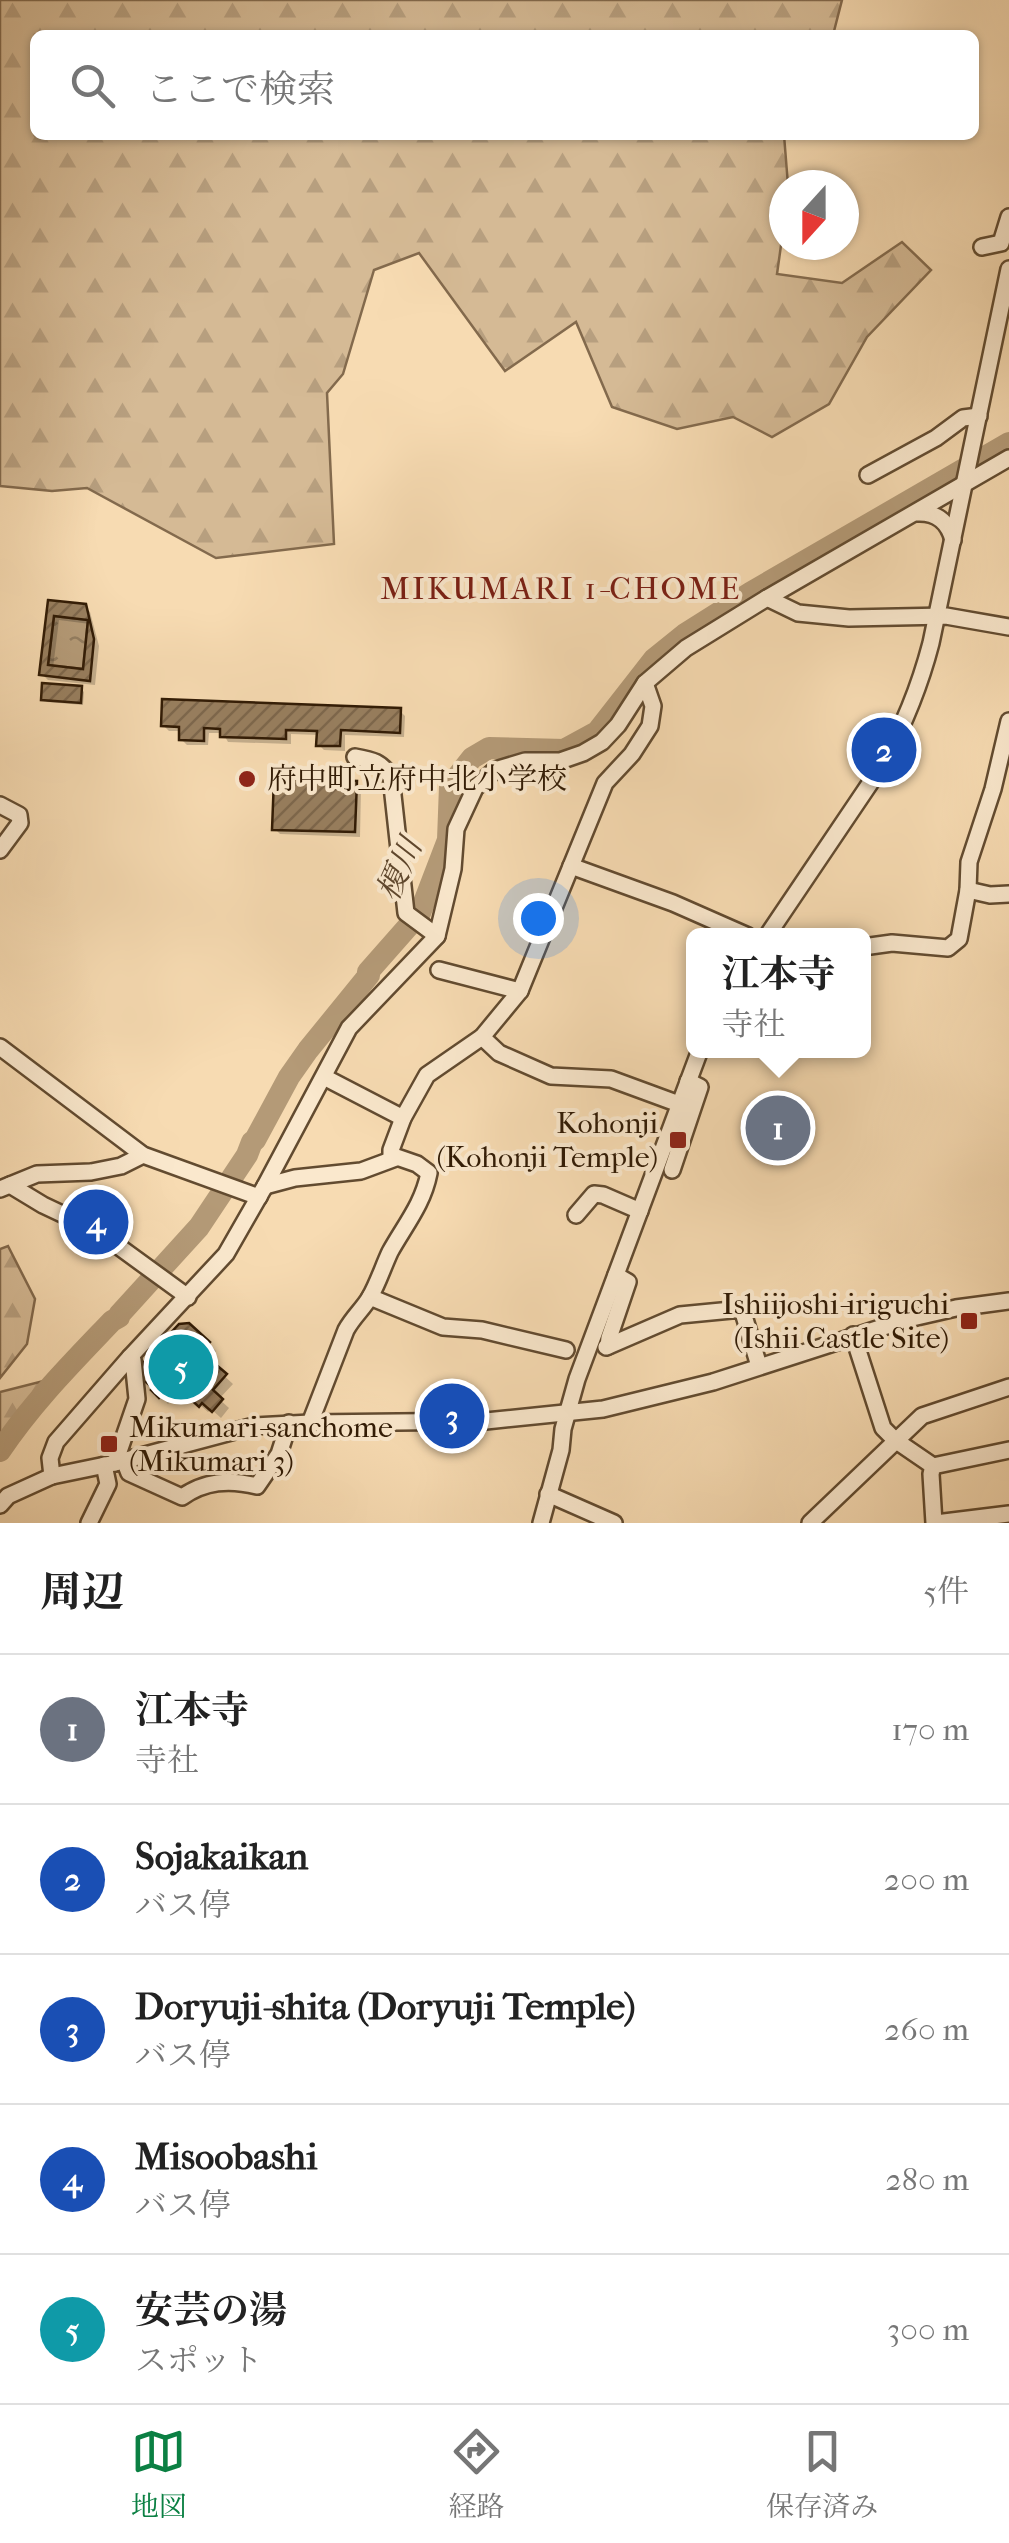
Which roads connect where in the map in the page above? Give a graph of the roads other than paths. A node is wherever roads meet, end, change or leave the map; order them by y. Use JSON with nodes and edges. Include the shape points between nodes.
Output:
{"nodes":[{"id":1,"x":1009,"y":217,"type":"edge"},
{"id":2,"x":982,"y":248,"type":"dead end"},
{"id":3,"x":1009,"y":269,"type":"edge"},
{"id":4,"x":1003,"y":333,"type":"edge"},
{"id":5,"x":978,"y":416,"type":"junction"},
{"id":6,"x":1006,"y":464,"type":"edge"},
{"id":7,"x":868,"y":475,"type":"dead end"},
{"id":8,"x":965,"y":482,"type":"junction"},
{"id":9,"x":917,"y":513,"type":"junction"},
{"id":10,"x":952,"y":540,"type":"junction"},
{"id":11,"x":767,"y":598,"type":"junction"},
{"id":12,"x":936,"y":616,"type":"junction"},
{"id":13,"x":1009,"y":627,"type":"edge"},
{"id":14,"x":644,"y":684,"type":"junction"},
{"id":15,"x":1009,"y":721,"type":"edge"},
{"id":16,"x":355,"y":757,"type":"dead end"},
{"id":17,"x":0,"y":805,"type":"edge"},
{"id":18,"x":0,"y":850,"type":"edge"},
{"id":19,"x":572,"y":866,"type":"junction"},
{"id":20,"x":968,"y":890,"type":"junction"},
{"id":21,"x":1009,"y":894,"type":"edge"},
{"id":22,"x":730,"y":928,"type":"edge"},
{"id":23,"x":772,"y":928,"type":"edge"},
{"id":24,"x":438,"y":936,"type":"junction"},
{"id":25,"x":871,"y":946,"type":"edge"},
{"id":26,"x":439,"y":970,"type":"dead end"},
{"id":27,"x":520,"y":991,"type":"junction"},
{"id":28,"x":482,"y":1038,"type":"junction"},
{"id":29,"x":0,"y":1047,"type":"edge"},
{"id":30,"x":697,"y":1058,"type":"edge"},
{"id":31,"x":324,"y":1078,"type":"junction"},
{"id":32,"x":688,"y":1081,"type":"junction"},
{"id":33,"x":679,"y":1104,"type":"junction"},
{"id":34,"x":403,"y":1118,"type":"junction"},
{"id":35,"x":143,"y":1155,"type":"junction"},
{"id":36,"x":396,"y":1158,"type":"junction"},
{"id":37,"x":672,"y":1170,"type":"dead end"},
{"id":38,"x":5,"y":1187,"type":"edge"},
{"id":39,"x":262,"y":1192,"type":"junction"},
{"id":40,"x":640,"y":1211,"type":"junction"},
{"id":41,"x":576,"y":1215,"type":"dead end"},
{"id":42,"x":616,"y":1275,"type":"junction"},
{"id":43,"x":188,"y":1297,"type":"junction"},
{"id":44,"x":370,"y":1297,"type":"junction"},
{"id":45,"x":1009,"y":1301,"type":"edge"},
{"id":46,"x":853,"y":1336,"type":"junction"},
{"id":47,"x":566,"y":1350,"type":"dead end"},
{"id":48,"x":130,"y":1358,"type":"junction"},
{"id":49,"x":759,"y":1366,"type":"junction"},
{"id":50,"x":1009,"y":1387,"type":"edge"},
{"id":51,"x":568,"y":1414,"type":"junction"},
{"id":52,"x":310,"y":1422,"type":"junction"},
{"id":53,"x":289,"y":1423,"type":"junction"},
{"id":54,"x":895,"y":1440,"type":"junction"},
{"id":55,"x":1009,"y":1450,"type":"edge"},
{"id":56,"x":114,"y":1462,"type":"junction"},
{"id":57,"x":933,"y":1466,"type":"junction"},
{"id":58,"x":52,"y":1476,"type":"junction"},
{"id":59,"x":548,"y":1494,"type":"junction"},
{"id":60,"x":0,"y":1505,"type":"edge"},
{"id":61,"x":1009,"y":1514,"type":"edge"},
{"id":62,"x":89,"y":1523,"type":"edge"},
{"id":63,"x":541,"y":1523,"type":"edge"},
{"id":64,"x":614,"y":1523,"type":"edge"},
{"id":65,"x":810,"y":1523,"type":"edge"},
{"id":66,"x":935,"y":1523,"type":"edge"}],
"edges":[{"from":1,"to":2,"type":"street","via":[[1001,243]]},
{"from":3,"to":4,"type":"street"},
{"from":4,"to":5,"type":"street"},
{"from":5,"to":7,"type":"street","via":[[963,418]]},
{"from":5,"to":8,"type":"street"},
{"from":6,"to":8,"type":"street"},
{"from":8,"to":9,"type":"street"},
{"from":8,"to":10,"type":"street"},
{"from":9,"to":10,"type":"street","via":[[941,519]]},
{"from":9,"to":11,"type":"street"},
{"from":10,"to":12,"type":"street"},
{"from":11,"to":12,"type":"street","via":[[798,613]]},
{"from":11,"to":14,"type":"street","via":[[686,648]]},
{"from":12,"to":13,"type":"street"},
{"from":12,"to":23,"type":"street","via":[[916,696],[893,746]]},
{"from":14,"to":19,"type":"street","via":[[654,706],[650,726],[605,783]]},
{"from":14,"to":24,"type":"street","via":[[602,742],[560,761],[494,770],[474,788],[456,829]]},
{"from":15,"to":20,"type":"street","via":[[969,862]]},
{"from":16,"to":24,"type":"street","via":[[376,760],[391,778],[406,913]]},
{"from":17,"to":18,"type":"street","via":[[19,815],[20,823]]},
{"from":19,"to":22,"type":"street"},
{"from":19,"to":27,"type":"street"},
{"from":20,"to":21,"type":"street"},
{"from":20,"to":25,"type":"street","via":[[959,939],[948,948]]},
{"from":24,"to":31,"type":"street","via":[[349,1028]]},
{"from":26,"to":27,"type":"street"},
{"from":27,"to":28,"type":"street"},
{"from":28,"to":33,"type":"street","via":[[551,1076],[611,1079]]},
{"from":28,"to":34,"type":"street","via":[[427,1075]]},
{"from":29,"to":35,"type":"street"},
{"from":30,"to":32,"type":"street"},
{"from":31,"to":34,"type":"street"},
{"from":31,"to":39,"type":"street"},
{"from":32,"to":33,"type":"street"},
{"from":32,"to":37,"type":"street","via":[[700,1087]]},
{"from":33,"to":40,"type":"street"},
{"from":34,"to":36,"type":"street","via":[[390,1150]]},
{"from":35,"to":38,"type":"street","via":[[121,1166],[37,1174]]},
{"from":35,"to":39,"type":"street"},
{"from":36,"to":39,"type":"street","via":[[361,1172],[295,1178]]},
{"from":36,"to":44,"type":"street","via":[[429,1173]]},
{"from":38,"to":43,"type":"street","via":[[96,1230]]},
{"from":39,"to":43,"type":"street","via":[[226,1254]]},
{"from":40,"to":41,"type":"street","via":[[594,1194]]},
{"from":40,"to":42,"type":"street"},
{"from":42,"to":49,"type":"street","via":[[628,1282],[607,1346],[680,1315],[742,1309]]},
{"from":42,"to":51,"type":"street"},
{"from":43,"to":48,"type":"street"},
{"from":44,"to":47,"type":"street","via":[[443,1328]]},
{"from":44,"to":52,"type":"street","via":[[346,1330]]},
{"from":45,"to":46,"type":"street"},
{"from":46,"to":49,"type":"street"},
{"from":46,"to":54,"type":"street","via":[[883,1428]]},
{"from":48,"to":56,"type":"street","via":[[138,1400]]},
{"from":48,"to":58,"type":"street","via":[[56,1442]]},
{"from":49,"to":51,"type":"street","via":[[622,1406]]},
{"from":50,"to":54,"type":"street","via":[[922,1416]]},
{"from":51,"to":52,"type":"street"},
{"from":51,"to":59,"type":"street"},
{"from":52,"to":53,"type":"street"},
{"from":53,"to":56,"type":"street"},
{"from":53,"to":56,"type":"street","via":[[279,1454],[257,1486],[199,1485],[182,1498]]},
{"from":54,"to":57,"type":"street"},
{"from":54,"to":65,"type":"street"},
{"from":55,"to":57,"type":"street"},
{"from":56,"to":58,"type":"street"},
{"from":56,"to":62,"type":"street"},
{"from":57,"to":66,"type":"street"},
{"from":58,"to":60,"type":"street"},
{"from":59,"to":63,"type":"street"},
{"from":59,"to":64,"type":"street"},
{"from":61,"to":66,"type":"street"}]}
